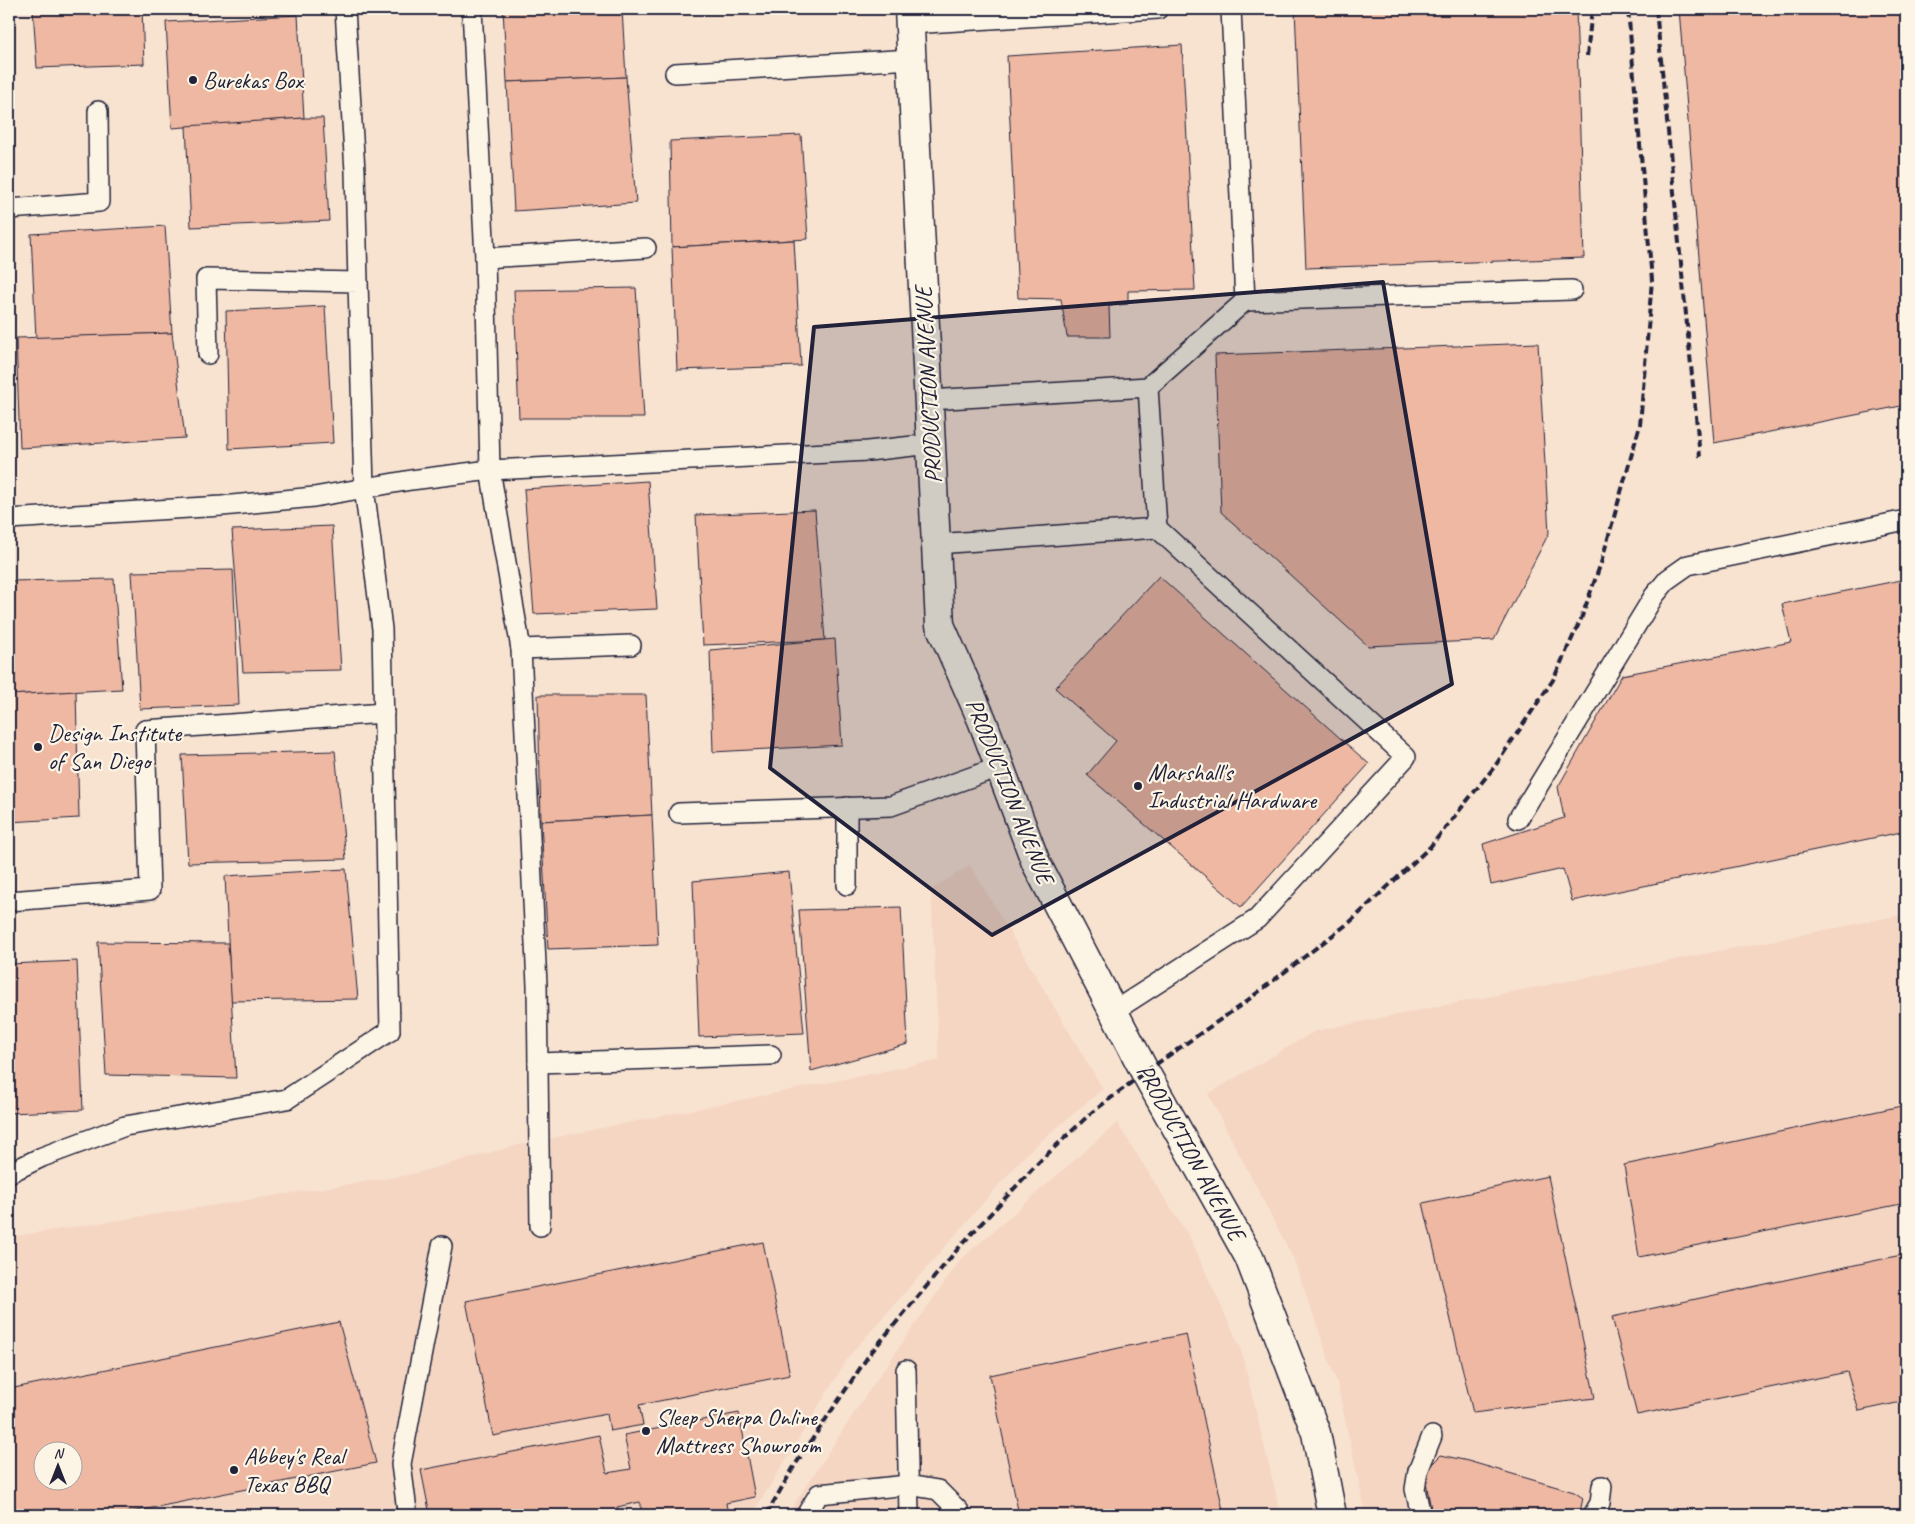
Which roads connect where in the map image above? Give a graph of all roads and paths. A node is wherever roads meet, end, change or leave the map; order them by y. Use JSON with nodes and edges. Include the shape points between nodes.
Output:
{"nodes":[{"id":1,"x":345,"y":9,"type":"edge"},
{"id":2,"x":472,"y":9,"type":"edge"},
{"id":3,"x":1158,"y":9,"type":"edge"},
{"id":4,"x":1231,"y":9,"type":"edge"},
{"id":5,"x":1001,"y":13,"type":"edge"},
{"id":6,"x":909,"y":16,"type":"edge"},
{"id":7,"x":912,"y":59,"type":"junction"},
{"id":8,"x":675,"y":74,"type":"dead end"},
{"id":9,"x":98,"y":111,"type":"dead end"},
{"id":10,"x":9,"y":208,"type":"edge"},
{"id":11,"x":646,"y":248,"type":"dead end"},
{"id":12,"x":485,"y":258,"type":"junction"},
{"id":13,"x":358,"y":282,"type":"junction"},
{"id":14,"x":1572,"y":290,"type":"dead end"},
{"id":15,"x":1245,"y":301,"type":"junction"},
{"id":16,"x":208,"y":354,"type":"dead end"},
{"id":17,"x":1148,"y":387,"type":"junction"},
{"id":18,"x":929,"y":400,"type":"junction"},
{"id":19,"x":931,"y":444,"type":"junction"},
{"id":20,"x":490,"y":470,"type":"junction"},
{"id":21,"x":364,"y":488,"type":"junction"},
{"id":22,"x":9,"y":519,"type":"edge"},
{"id":23,"x":1906,"y":520,"type":"edge"},
{"id":24,"x":1157,"y":528,"type":"junction"},
{"id":25,"x":936,"y":544,"type":"junction"},
{"id":26,"x":631,"y":645,"type":"dead end"},
{"id":27,"x":522,"y":649,"type":"junction"},
{"id":28,"x":384,"y":713,"type":"junction"},
{"id":29,"x":999,"y":767,"type":"junction"},
{"id":30,"x":847,"y":807,"type":"junction"},
{"id":31,"x":679,"y":813,"type":"dead end"},
{"id":32,"x":1518,"y":819,"type":"dead end"},
{"id":33,"x":847,"y":886,"type":"dead end"},
{"id":34,"x":9,"y":901,"type":"edge"},
{"id":35,"x":1114,"y":1011,"type":"junction"},
{"id":36,"x":770,"y":1055,"type":"dead end"},
{"id":37,"x":538,"y":1063,"type":"junction"},
{"id":38,"x":9,"y":1173,"type":"edge"},
{"id":39,"x":540,"y":1226,"type":"dead end"},
{"id":40,"x":442,"y":1246,"type":"dead end"},
{"id":41,"x":906,"y":1370,"type":"dead end"},
{"id":42,"x":1432,"y":1436,"type":"dead end"},
{"id":43,"x":908,"y":1485,"type":"junction"},
{"id":44,"x":1602,"y":1486,"type":"dead end"},
{"id":45,"x":407,"y":1511,"type":"dead end"},
{"id":46,"x":806,"y":1515,"type":"edge"},
{"id":47,"x":909,"y":1515,"type":"edge"},
{"id":48,"x":959,"y":1515,"type":"edge"},
{"id":49,"x":1332,"y":1515,"type":"edge"},
{"id":50,"x":1421,"y":1515,"type":"edge"},
{"id":51,"x":1593,"y":1515,"type":"edge"}],
"edges":[{"from":1,"to":13,"type":"lane"},
{"from":2,"to":12,"type":"lane"},
{"from":3,"to":5,"type":"lane"},
{"from":4,"to":15,"type":"lane"},
{"from":5,"to":6,"type":"lane"},
{"from":6,"to":7,"type":"street","name":"PRODUCTION AVENUE"},
{"from":7,"to":8,"type":"lane"},
{"from":7,"to":18,"type":"street","name":"PRODUCTION AVENUE"},
{"from":9,"to":10,"type":"lane","via":[[99,202]]},
{"from":11,"to":12,"type":"lane"},
{"from":12,"to":20,"type":"lane"},
{"from":13,"to":16,"type":"lane","via":[[206,279]]},
{"from":13,"to":21,"type":"lane"},
{"from":14,"to":15,"type":"lane"},
{"from":15,"to":17,"type":"lane"},
{"from":17,"to":18,"type":"lane"},
{"from":17,"to":24,"type":"lane"},
{"from":18,"to":19,"type":"street","name":"PRODUCTION AVENUE"},
{"from":19,"to":20,"type":"lane"},
{"from":19,"to":25,"type":"street","name":"PRODUCTION AVENUE"},
{"from":20,"to":21,"type":"lane"},
{"from":20,"to":27,"type":"lane"},
{"from":21,"to":22,"type":"lane","via":[[314,497],[222,506]]},
{"from":21,"to":28,"type":"lane","via":[[382,629]]},
{"from":23,"to":32,"type":"lane","via":[[1688,565],[1668,579],[1654,596]]},
{"from":24,"to":25,"type":"lane"},
{"from":24,"to":35,"type":"lane","via":[[1406,757],[1257,919]]},
{"from":25,"to":29,"type":"street","name":"PRODUCTION AVENUE","via":[[940,625]]},
{"from":26,"to":27,"type":"lane"},
{"from":27,"to":37,"type":"lane"},
{"from":28,"to":34,"type":"lane","via":[[145,730],[150,890]]},
{"from":28,"to":38,"type":"lane","via":[[390,1031],[287,1099],[125,1126]]},
{"from":29,"to":30,"type":"lane","via":[[891,806]]},
{"from":29,"to":35,"type":"street","name":"PRODUCTION AVENUE","via":[[1036,863]]},
{"from":30,"to":31,"type":"lane"},
{"from":30,"to":33,"type":"lane"},
{"from":35,"to":49,"type":"street","name":"PRODUCTION AVENUE","via":[[1249,1257],[1316,1433]]},
{"from":36,"to":37,"type":"lane"},
{"from":37,"to":39,"type":"lane"},
{"from":40,"to":45,"type":"lane","via":[[401,1464]]},
{"from":41,"to":43,"type":"lane"},
{"from":42,"to":50,"type":"lane","via":[[1416,1480]]},
{"from":43,"to":46,"type":"lane","via":[[819,1494]]},
{"from":43,"to":47,"type":"lane"},
{"from":43,"to":48,"type":"lane","via":[[938,1490],[959,1511]]},
{"from":44,"to":51,"type":"lane","via":[[1600,1503]]}]}
